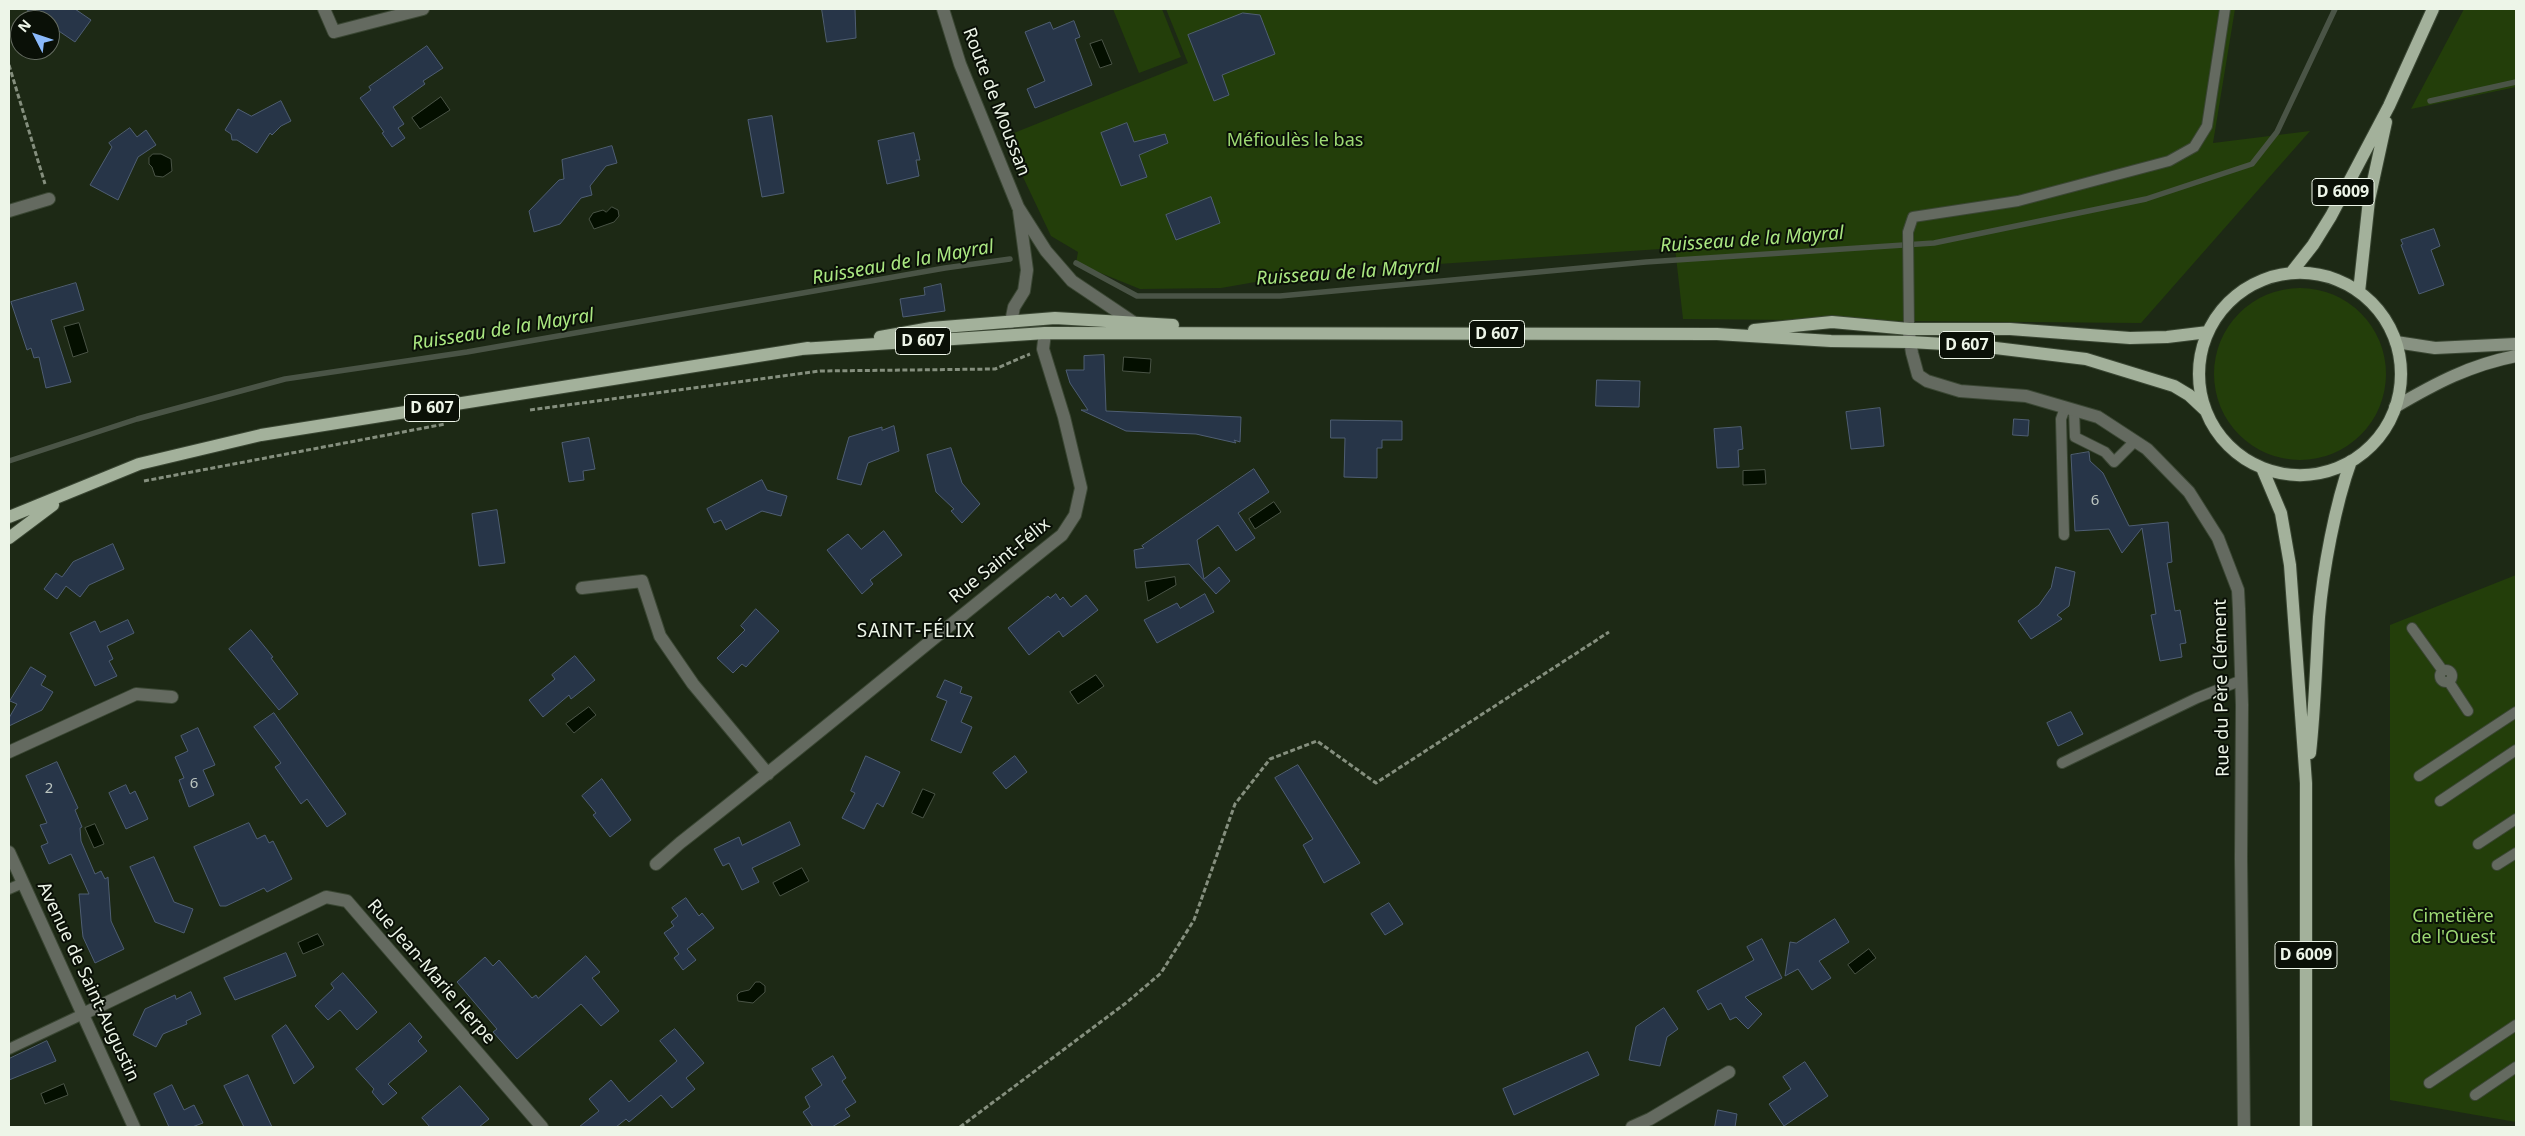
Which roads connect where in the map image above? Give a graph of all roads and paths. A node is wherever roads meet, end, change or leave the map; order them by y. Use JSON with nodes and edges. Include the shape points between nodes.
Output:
{"nodes":[{"id":1,"x":324,"y":9,"type":"edge"},
{"id":2,"x":423,"y":9,"type":"edge"},
{"id":3,"x":943,"y":9,"type":"edge"},
{"id":4,"x":2226,"y":9,"type":"edge"},
{"id":5,"x":2433,"y":9,"type":"edge"},
{"id":6,"x":9,"y":65,"type":"edge"},
{"id":7,"x":2390,"y":106,"type":"junction"},
{"id":8,"x":49,"y":200,"type":"joint"},
{"id":9,"x":1018,"y":206,"type":"junction"},
{"id":10,"x":9,"y":211,"type":"edge"},
{"id":11,"x":2291,"y":274,"type":"junction"},
{"id":12,"x":2359,"y":292,"type":"junction"},
{"id":13,"x":1011,"y":322,"type":"junction"},
{"id":14,"x":1133,"y":322,"type":"junction"},
{"id":15,"x":2208,"y":332,"type":"junction"},
{"id":16,"x":1045,"y":333,"type":"junction"},
{"id":17,"x":1276,"y":333,"type":"junction"},
{"id":18,"x":1717,"y":334,"type":"junction"},
{"id":19,"x":1909,"y":335,"type":"junction"},
{"id":20,"x":2396,"y":342,"type":"junction"},
{"id":21,"x":2516,"y":344,"type":"edge"},
{"id":22,"x":802,"y":349,"type":"junction"},
{"id":23,"x":1042,"y":349,"type":"junction"},
{"id":24,"x":2516,"y":356,"type":"edge"},
{"id":25,"x":2395,"y":407,"type":"junction"},
{"id":26,"x":2070,"y":409,"type":"junction"},
{"id":27,"x":2205,"y":410,"type":"junction"},
{"id":28,"x":528,"y":411,"type":"dead end"},
{"id":29,"x":451,"y":423,"type":"dead end"},
{"id":30,"x":2135,"y":441,"type":"junction"},
{"id":31,"x":2351,"y":461,"type":"junction"},
{"id":32,"x":2262,"y":468,"type":"junction"},
{"id":33,"x":143,"y":481,"type":"dead end"},
{"id":34,"x":69,"y":493,"type":"junction"},
{"id":35,"x":9,"y":517,"type":"edge"},
{"id":36,"x":2064,"y":535,"type":"dead end"},
{"id":37,"x":9,"y":538,"type":"edge"},
{"id":38,"x":582,"y":588,"type":"dead end"},
{"id":39,"x":2412,"y":628,"type":"dead end"},
{"id":40,"x":1609,"y":632,"type":"dead end"},
{"id":41,"x":2242,"y":680,"type":"junction"},
{"id":42,"x":172,"y":697,"type":"dead end"},
{"id":43,"x":2468,"y":711,"type":"dead end"},
{"id":44,"x":2516,"y":712,"type":"edge"},
{"id":45,"x":2516,"y":750,"type":"edge"},
{"id":46,"x":9,"y":752,"type":"edge"},
{"id":47,"x":2062,"y":763,"type":"dead end"},
{"id":48,"x":768,"y":774,"type":"junction"},
{"id":49,"x":2419,"y":776,"type":"dead end"},
{"id":50,"x":2306,"y":783,"type":"junction"},
{"id":51,"x":2440,"y":801,"type":"dead end"},
{"id":52,"x":2516,"y":819,"type":"edge"},
{"id":53,"x":2478,"y":844,"type":"dead end"},
{"id":54,"x":9,"y":852,"type":"edge"},
{"id":55,"x":2516,"y":853,"type":"edge"},
{"id":56,"x":656,"y":864,"type":"dead end"},
{"id":57,"x":2497,"y":865,"type":"dead end"},
{"id":58,"x":23,"y":883,"type":"junction"},
{"id":59,"x":9,"y":889,"type":"edge"},
{"id":60,"x":83,"y":1014,"type":"junction"},
{"id":61,"x":2516,"y":1025,"type":"edge"},
{"id":62,"x":9,"y":1049,"type":"edge"},
{"id":63,"x":2516,"y":1067,"type":"edge"},
{"id":64,"x":1729,"y":1072,"type":"dead end"},
{"id":65,"x":2428,"y":1083,"type":"dead end"},
{"id":66,"x":2474,"y":1095,"type":"dead end"},
{"id":67,"x":134,"y":1127,"type":"edge"},
{"id":68,"x":542,"y":1127,"type":"edge"},
{"id":69,"x":960,"y":1127,"type":"edge"},
{"id":70,"x":1632,"y":1127,"type":"edge"},
{"id":71,"x":2244,"y":1127,"type":"edge"},
{"id":72,"x":2306,"y":1127,"type":"edge"}],
"edges":[{"from":1,"to":2,"type":"street","via":[[334,32]]},
{"from":3,"to":9,"type":"street","name":"Route de Moussan","via":[[960,64]]},
{"from":4,"to":19,"type":"lane","via":[[2207,126],[2194,147],[2169,161],[2018,201],[1913,217],[1908,232]]},
{"from":5,"to":7,"type":"main road","number":"D 6009"},
{"from":6,"to":8,"type":"path"},
{"from":7,"to":11,"type":"main road","number":"D 6009","via":[[2313,245]]},
{"from":7,"to":12,"type":"main road","number":"D 6009","via":[[2369,200]]},
{"from":8,"to":10,"type":"street"},
{"from":9,"to":13,"type":"street","via":[[1027,270],[1024,291],[1014,307]]},
{"from":9,"to":14,"type":"street","via":[[1046,251],[1072,281]]},
{"from":11,"to":12,"type":"main road","via":[[2326,276]]},
{"from":11,"to":15,"type":"main road","via":[[2260,282],[2236,296]]},
{"from":12,"to":20,"type":"main road","via":[[2380,312]]},
{"from":13,"to":14,"type":"main road","number":"D 607","via":[[1055,318]]},
{"from":13,"to":22,"type":"main road","number":"D 607","via":[[931,328]]},
{"from":14,"to":17,"type":"main road","number":"D 607"},
{"from":15,"to":19,"type":"main road","number":"D 607","via":[[2130,338],[2010,329]]},
{"from":15,"to":27,"type":"main road","via":[[2199,370]]},
{"from":16,"to":17,"type":"main road","number":"D 607"},
{"from":16,"to":22,"type":"main road","number":"D 607"},
{"from":16,"to":23,"type":"street","name":"Rue Saint-Félix"},
{"from":17,"to":18,"type":"main road","number":"D 607"},
{"from":18,"to":19,"type":"main road","number":"D 607","via":[[1831,341]]},
{"from":18,"to":19,"type":"main road","number":"D 607","via":[[1832,322]]},
{"from":19,"to":26,"type":"street","name":"Rue du Père Clément","via":[[1918,375],[1927,381],[1960,391],[2026,396]]},
{"from":19,"to":27,"type":"main road","number":"D 607","via":[[2086,359],[2174,386]]},
{"from":20,"to":21,"type":"main road","via":[[2435,348]]},
{"from":20,"to":25,"type":"main road","via":[[2401,370]]},
{"from":22,"to":34,"type":"main road","number":"D 607","via":[[260,435],[139,464]]},
{"from":23,"to":28,"type":"path","via":[[995,369],[820,370]]},
{"from":23,"to":48,"type":"street","name":"Rue Saint-Félix","via":[[1064,417],[1081,488],[1075,516],[1062,535]]},
{"from":24,"to":25,"type":"main road","via":[[2486,362],[2446,378]]},
{"from":25,"to":31,"type":"main road","via":[[2381,435]]},
{"from":26,"to":30,"type":"street","name":"Rue du Père Clément","via":[[2098,418]]},
{"from":26,"to":30,"type":"lane","via":[[2075,437],[2105,452],[2114,462]]},
{"from":26,"to":36,"type":"lane","via":[[2061,418]]},
{"from":27,"to":32,"type":"main road","via":[[2216,431],[2233,450]]},
{"from":29,"to":33,"type":"path"},
{"from":30,"to":41,"type":"street","name":"Rue du Père Clément","via":[[2189,492],[2218,538],[2238,590]]},
{"from":31,"to":32,"type":"main road","via":[[2321,473],[2299,475]]},
{"from":31,"to":50,"type":"main road","number":"D 6009","via":[[2334,524],[2319,616],[2316,699]]},
{"from":32,"to":50,"type":"main road","number":"D 6009","via":[[2281,513],[2290,565]]},
{"from":34,"to":35,"type":"main road","number":"D 607"},
{"from":34,"to":37,"type":"main road","number":"D 607"},
{"from":38,"to":48,"type":"street","via":[[642,581],[660,636],[693,684]]},
{"from":39,"to":43,"type":"lane","via":[[2442,671],[2452,675],[2450,682]]},
{"from":40,"to":69,"type":"path","via":[[1376,782],[1317,742],[1270,759],[1235,804],[1194,920],[1160,974]]},
{"from":41,"to":47,"type":"lane","via":[[2196,698]]},
{"from":41,"to":71,"type":"street","name":"Rue du Père Clément"},
{"from":42,"to":46,"type":"street","via":[[136,694]]},
{"from":44,"to":49,"type":"lane"},
{"from":45,"to":51,"type":"lane"},
{"from":48,"to":56,"type":"street","name":"Rue Saint-Félix"},
{"from":50,"to":72,"type":"main road","number":"D 6009"},
{"from":52,"to":53,"type":"lane"},
{"from":54,"to":58,"type":"street","name":"Avenue de Saint-Augustin"},
{"from":55,"to":57,"type":"lane"},
{"from":58,"to":59,"type":"lane"},
{"from":58,"to":60,"type":"street","name":"Avenue de Saint-Augustin"},
{"from":60,"to":62,"type":"lane"},
{"from":60,"to":67,"type":"street","name":"Avenue de Saint-Augustin"},
{"from":60,"to":68,"type":"street","name":"Rue Jean-Marie Herpe","via":[[326,897],[347,901]]},
{"from":61,"to":65,"type":"lane"},
{"from":63,"to":66,"type":"lane"},
{"from":64,"to":70,"type":"street"}]}
